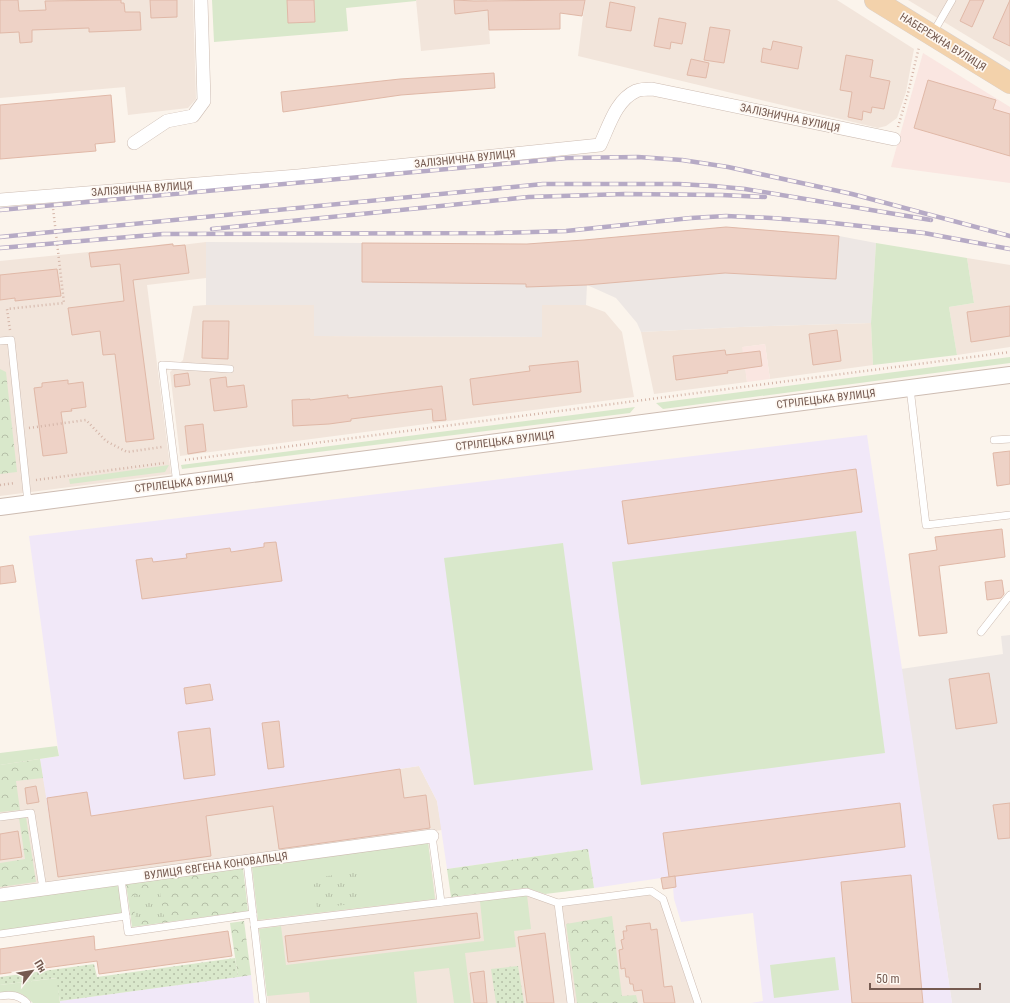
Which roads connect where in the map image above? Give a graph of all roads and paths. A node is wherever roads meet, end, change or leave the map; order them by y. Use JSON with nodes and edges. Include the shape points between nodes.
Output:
{"nodes":[{"id":1,"x":201,"y":0,"type":"edge"},
{"id":2,"x":875,"y":0,"type":"edge"},
{"id":3,"x":952,"y":0,"type":"edge"},
{"id":4,"x":927,"y":32,"type":"junction"},
{"id":5,"x":1010,"y":83,"type":"edge"},
{"id":6,"x":894,"y":139,"type":"joint"},
{"id":7,"x":134,"y":143,"type":"dead end"},
{"id":8,"x":52,"y":195,"type":"junction"},
{"id":9,"x":0,"y":200,"type":"edge"},
{"id":10,"x":11,"y":340,"type":"junction"},
{"id":11,"x":0,"y":341,"type":"edge"},
{"id":12,"x":1010,"y":352,"type":"edge"},
{"id":13,"x":230,"y":369,"type":"dead end"},
{"id":14,"x":1010,"y":375,"type":"edge"},
{"id":15,"x":910,"y":388,"type":"junction"},
{"id":16,"x":21,"y":430,"type":"junction"},
{"id":17,"x":1010,"y":438,"type":"edge"},
{"id":18,"x":994,"y":440,"type":"dead end"},
{"id":19,"x":172,"y":446,"type":"junction"},
{"id":20,"x":174,"y":462,"type":"junction"},
{"id":21,"x":30,"y":481,"type":"dead end"},
{"id":22,"x":15,"y":483,"type":"dead end"},
{"id":23,"x":177,"y":484,"type":"junction"},
{"id":24,"x":0,"y":485,"type":"edge"},
{"id":25,"x":28,"y":503,"type":"junction"},
{"id":26,"x":0,"y":507,"type":"edge"},
{"id":27,"x":1010,"y":515,"type":"edge"},
{"id":28,"x":1010,"y":595,"type":"edge"},
{"id":29,"x":981,"y":632,"type":"dead end"},
{"id":30,"x":0,"y":817,"type":"edge"},
{"id":31,"x":432,"y":836,"type":"joint"},
{"id":32,"x":247,"y":862,"type":"junction"},
{"id":33,"x":121,"y":879,"type":"junction"},
{"id":34,"x":43,"y":890,"type":"junction"},
{"id":35,"x":0,"y":895,"type":"edge"},
{"id":36,"x":441,"y":902,"type":"junction"},
{"id":37,"x":558,"y":903,"type":"junction"},
{"id":38,"x":253,"y":914,"type":"junction"},
{"id":39,"x":126,"y":916,"type":"junction"},
{"id":40,"x":254,"y":925,"type":"junction"},
{"id":41,"x":0,"y":934,"type":"edge"},
{"id":42,"x":0,"y":996,"type":"edge"},
{"id":43,"x":27,"y":1003,"type":"edge"},
{"id":44,"x":263,"y":1003,"type":"edge"},
{"id":45,"x":572,"y":1003,"type":"edge"},
{"id":46,"x":698,"y":1003,"type":"edge"}],
"edges":[{"from":1,"to":7,"type":"street","via":[[204,101],[193,116],[167,120]]},
{"from":2,"to":4,"type":"main road","name":"НАБЕРЕЖНА ВУЛИЦЯ"},
{"from":3,"to":4,"type":"lane"},
{"from":4,"to":5,"type":"main road","name":"НАБЕРЕЖНА ВУЛИЦЯ"},
{"from":4,"to":6,"type":"path"},
{"from":6,"to":8,"type":"street","name":"ЗАЛІЗНИЧНА ВУЛИЦЯ","via":[[652,89],[638,90],[627,96],[619,105],[600,145],[298,176]]},
{"from":8,"to":9,"type":"street","name":"ЗАЛІЗНИЧНА ВУЛИЦЯ"},
{"from":8,"to":10,"type":"path","via":[[64,303],[7,309]]},
{"from":10,"to":11,"type":"lane"},
{"from":10,"to":16,"type":"lane"},
{"from":12,"to":20,"type":"path"},
{"from":13,"to":19,"type":"lane","via":[[162,365]]},
{"from":14,"to":15,"type":"street","name":"СТРІЛЕЦЬКА ВУЛИЦЯ"},
{"from":15,"to":23,"type":"street","name":"СТРІЛЕЦЬКА ВУЛИЦЯ"},
{"from":15,"to":27,"type":"lane","via":[[926,525]]},
{"from":16,"to":19,"type":"path","via":[[86,420],[106,441],[127,452]]},
{"from":16,"to":25,"type":"lane"},
{"from":17,"to":18,"type":"lane"},
{"from":19,"to":20,"type":"lane"},
{"from":20,"to":21,"type":"path"},
{"from":20,"to":23,"type":"lane"},
{"from":22,"to":24,"type":"path"},
{"from":23,"to":25,"type":"street","name":"СТРІЛЕЦЬКА ВУЛИЦЯ"},
{"from":25,"to":26,"type":"street","name":"СТРІЛЕЦЬКА ВУЛИЦЯ"},
{"from":28,"to":29,"type":"lane"},
{"from":30,"to":34,"type":"lane","via":[[31,813]]},
{"from":31,"to":32,"type":"street","name":"ВУЛИЦЯ ЄВГЕНА КОНОВАЛЬЦЯ"},
{"from":31,"to":36,"type":"lane"},
{"from":32,"to":33,"type":"street","name":"ВУЛИЦЯ ЄВГЕНА КОНОВАЛЬЦЯ"},
{"from":32,"to":38,"type":"lane"},
{"from":33,"to":34,"type":"street","name":"ВУЛИЦЯ ЄВГЕНА КОНОВАЛЬЦЯ"},
{"from":33,"to":39,"type":"lane"},
{"from":34,"to":35,"type":"street","name":"ВУЛИЦЯ ЄВГЕНА КОНОВАЛЬЦЯ"},
{"from":36,"to":37,"type":"lane","via":[[527,892]]},
{"from":36,"to":40,"type":"lane"},
{"from":37,"to":45,"type":"lane"},
{"from":37,"to":46,"type":"lane","via":[[650,891],[663,899]]},
{"from":38,"to":39,"type":"lane","via":[[128,932]]},
{"from":38,"to":40,"type":"lane"},
{"from":39,"to":41,"type":"lane"},
{"from":40,"to":44,"type":"lane"},
{"from":42,"to":43,"type":"lane","via":[[11,994],[21,997]]}]}
